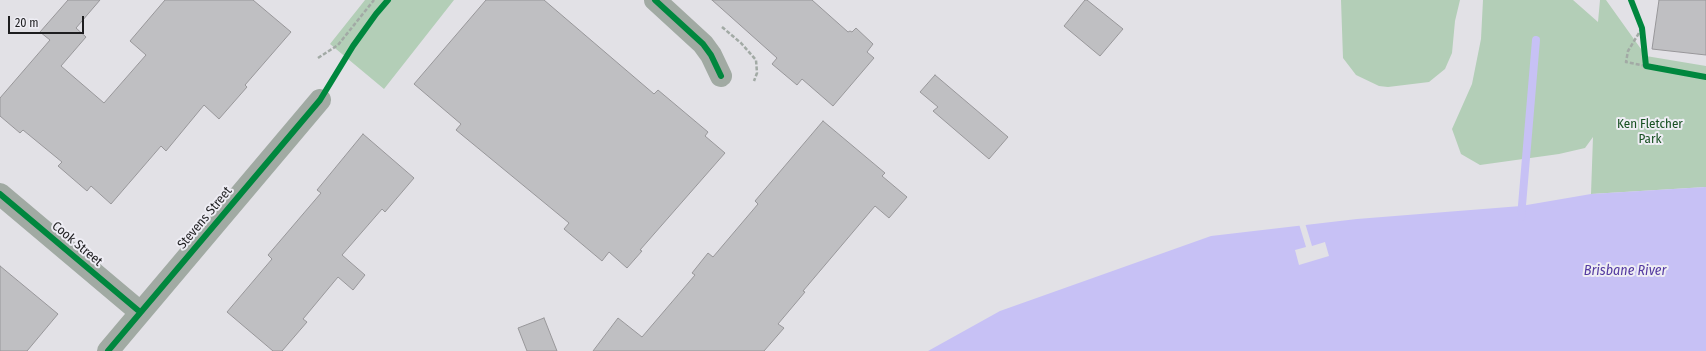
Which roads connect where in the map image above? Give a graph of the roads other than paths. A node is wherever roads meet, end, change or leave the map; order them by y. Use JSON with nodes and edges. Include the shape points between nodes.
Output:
{"nodes":[{"id":1,"x":655,"y":0,"type":"edge"},
{"id":2,"x":721,"y":76,"type":"dead end"},
{"id":3,"x":320,"y":100,"type":"dead end"},
{"id":4,"x":0,"y":194,"type":"edge"},
{"id":5,"x":140,"y":312,"type":"junction"},
{"id":6,"x":108,"y":351,"type":"edge"}],
"edges":[{"from":1,"to":2,"type":"street","via":[[703,44]]},
{"from":3,"to":5,"type":"street","name":"Stevens Street"},
{"from":4,"to":5,"type":"street","name":"Cook Street"},
{"from":5,"to":6,"type":"street","name":"Stevens Street"}]}
